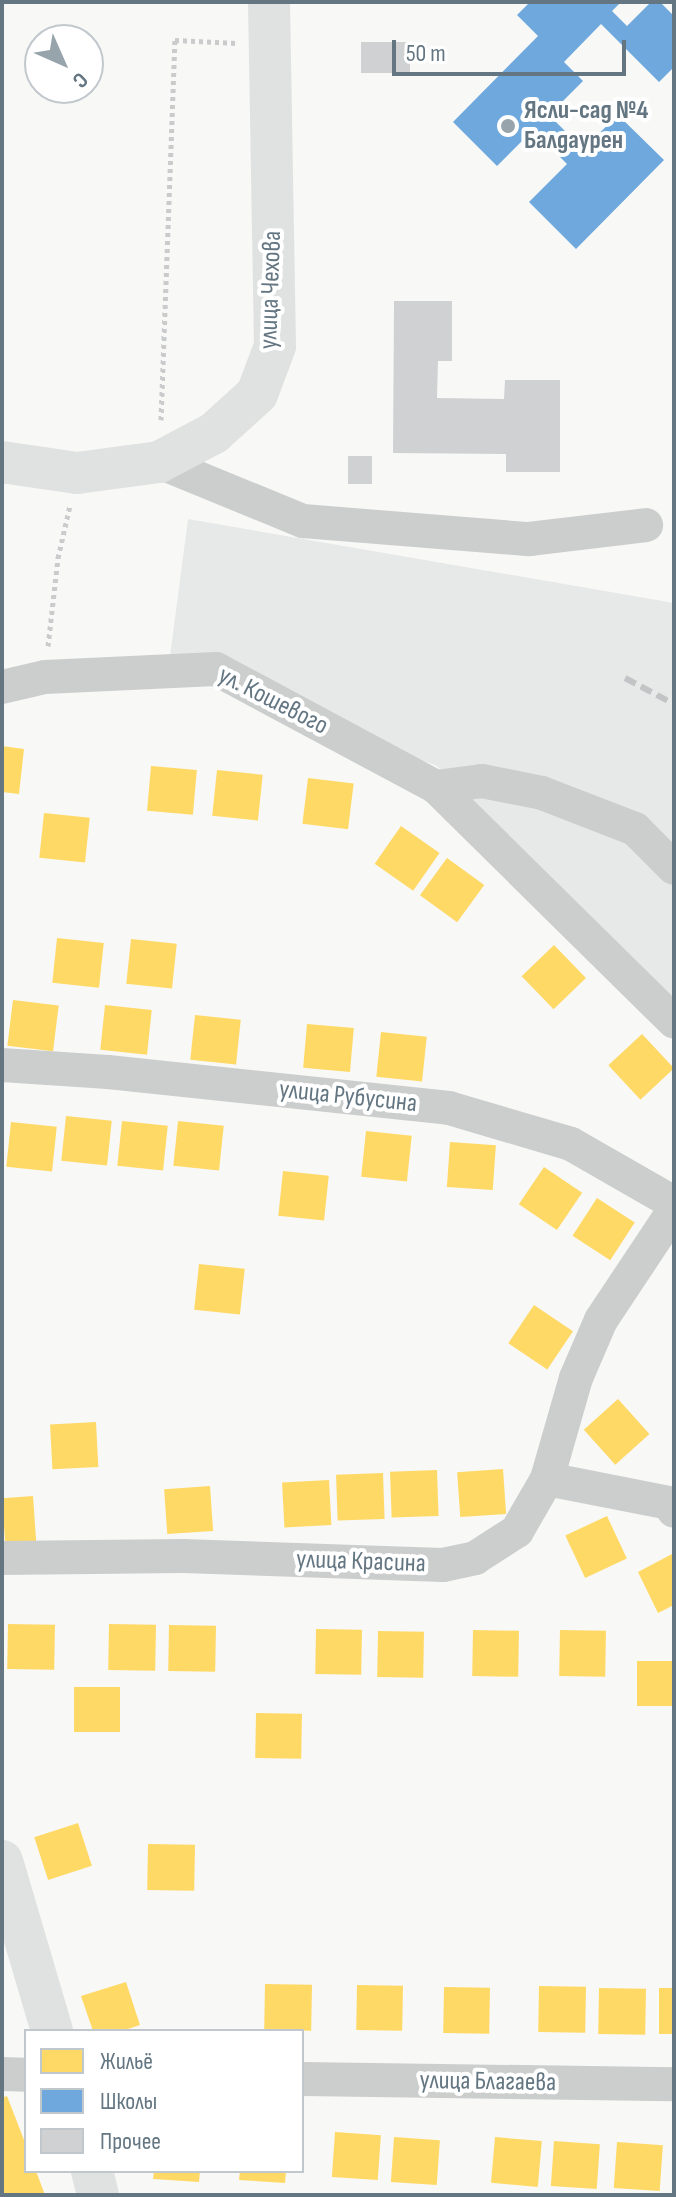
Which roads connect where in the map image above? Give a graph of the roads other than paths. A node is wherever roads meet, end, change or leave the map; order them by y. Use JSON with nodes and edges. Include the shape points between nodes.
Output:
{"nodes":[{"id":1,"x":269,"y":2,"type":"edge"},
{"id":2,"x":2,"y":462,"type":"edge"},
{"id":3,"x":159,"y":462,"type":"junction"},
{"id":4,"x":646,"y":525,"type":"dead end"},
{"id":5,"x":2,"y":687,"type":"edge"},
{"id":6,"x":436,"y":787,"type":"junction"},
{"id":7,"x":674,"y":868,"type":"edge"},
{"id":8,"x":674,"y":1022,"type":"edge"},
{"id":9,"x":2,"y":1065,"type":"edge"},
{"id":10,"x":674,"y":1203,"type":"edge"},
{"id":11,"x":674,"y":1210,"type":"edge"},
{"id":12,"x":547,"y":1479,"type":"junction"},
{"id":13,"x":672,"y":1504,"type":"edge"},
{"id":14,"x":2,"y":1558,"type":"edge"},
{"id":15,"x":2,"y":1861,"type":"edge"},
{"id":16,"x":51,"y":2029,"type":"edge"},
{"id":17,"x":2,"y":2074,"type":"edge"},
{"id":18,"x":24,"y":2075,"type":"edge"},
{"id":19,"x":304,"y":2079,"type":"edge"},
{"id":20,"x":674,"y":2084,"type":"edge"},
{"id":21,"x":92,"y":2173,"type":"edge"},
{"id":22,"x":98,"y":2195,"type":"edge"}],
"edges":[{"from":1,"to":3,"type":"main road","name":"улица Чехова","via":[[275,346],[257,394],[214,433]]},
{"from":2,"to":3,"type":"main road","name":"улица Чехова","via":[[77,473]]},
{"from":3,"to":4,"type":"street","via":[[303,521],[529,539]]},
{"from":5,"to":6,"type":"street","name":"ул. Кошевого","via":[[45,677],[216,669]]},
{"from":6,"to":7,"type":"street","via":[[482,781],[542,793],[635,829]]},
{"from":6,"to":8,"type":"street","name":"ул. Кошевого"},
{"from":9,"to":10,"type":"street","name":"улица Рубусина","via":[[449,1108],[571,1144]]},
{"from":11,"to":12,"type":"street","name":"улица Красина","via":[[601,1320],[576,1378]]},
{"from":12,"to":13,"type":"street"},
{"from":12,"to":14,"type":"street","name":"улица Красина","via":[[517,1531],[475,1558],[443,1565],[183,1556]]},
{"from":15,"to":16,"type":"main road"},
{"from":17,"to":18,"type":"street"},
{"from":19,"to":20,"type":"street","name":"улица Благаева"},
{"from":21,"to":22,"type":"main road"}]}
